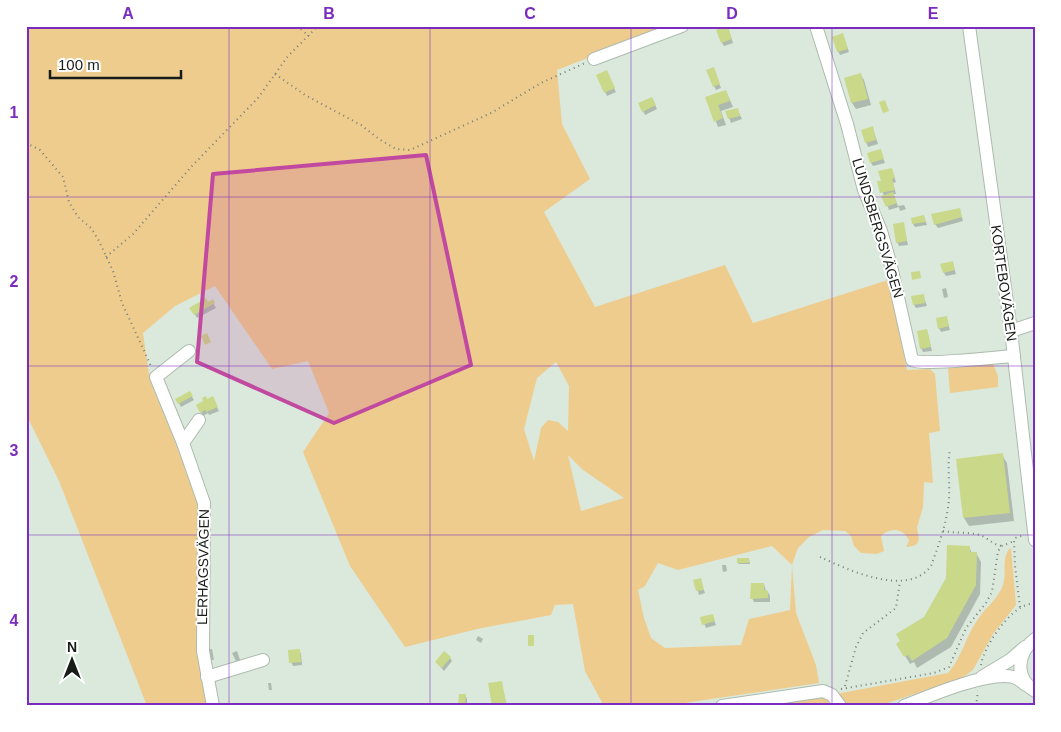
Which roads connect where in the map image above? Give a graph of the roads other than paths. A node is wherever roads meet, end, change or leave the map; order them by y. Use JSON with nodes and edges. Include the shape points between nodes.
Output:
{"nodes":[{"id":1,"x":682,"y":26,"type":"edge"},
{"id":2,"x":816,"y":26,"type":"edge"},
{"id":3,"x":969,"y":26,"type":"edge"},
{"id":4,"x":594,"y":59,"type":"road end"},
{"id":5,"x":1035,"y":323,"type":"edge"},
{"id":6,"x":1011,"y":331,"type":"junction"},
{"id":7,"x":189,"y":351,"type":"dead end"},
{"id":8,"x":1014,"y":356,"type":"junction"},
{"id":9,"x":199,"y":420,"type":"dead end"},
{"id":10,"x":183,"y":443,"type":"junction"},
{"id":11,"x":1034,"y":536,"type":"edge"},
{"id":12,"x":1031,"y":642,"type":"edge"},
{"id":13,"x":263,"y":660,"type":"dead end"},
{"id":14,"x":207,"y":677,"type":"junction"},
{"id":15,"x":978,"y":680,"type":"junction"},
{"id":16,"x":1032,"y":690,"type":"edge"},
{"id":17,"x":213,"y":706,"type":"edge"},
{"id":18,"x":722,"y":706,"type":"edge"},
{"id":19,"x":840,"y":706,"type":"edge"},
{"id":20,"x":904,"y":706,"type":"edge"}],
"edges":[{"from":1,"to":4,"type":"street"},
{"from":2,"to":8,"type":"street","name":"LUNDSBERGSVÄGEN","via":[[864,190],[892,266],[912,360],[924,363]]},
{"from":3,"to":6,"type":"street","name":"KORTEBOVÄGEN"},
{"from":5,"to":6,"type":"street"},
{"from":6,"to":8,"type":"street","name":"KORTEBOVÄGEN"},
{"from":7,"to":10,"type":"street","name":"LERHAGSVÄGEN","via":[[156,377]]},
{"from":8,"to":11,"type":"street","name":"KORTEBOVÄGEN"},
{"from":9,"to":10,"type":"street"},
{"from":10,"to":14,"type":"street","name":"LERHAGSVÄGEN","via":[[204,503],[202,630]]},
{"from":12,"to":15,"type":"street"},
{"from":12,"to":16,"type":"street","via":[[1022,654],[1020,667]]},
{"from":13,"to":14,"type":"street"},
{"from":14,"to":17,"type":"street","name":"LERHAGSVÄGEN"},
{"from":15,"to":16,"type":"street","via":[[1015,677]]},
{"from":15,"to":20,"type":"street"},
{"from":18,"to":19,"type":"street","via":[[823,692],[832,694]]}]}
